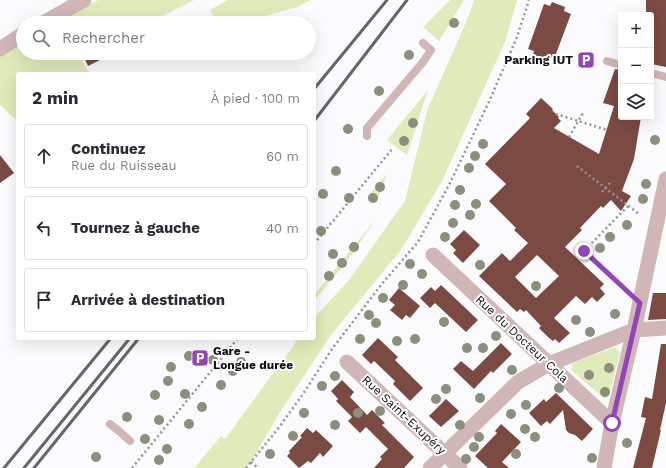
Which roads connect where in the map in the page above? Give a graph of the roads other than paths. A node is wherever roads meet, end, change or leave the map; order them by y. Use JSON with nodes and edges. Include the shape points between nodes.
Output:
{"nodes":[{"id":1,"x":84,"y":0,"type":"edge"},
{"id":2,"x":55,"y":16,"type":"edge"},
{"id":3,"x":16,"y":39,"type":"edge"},
{"id":4,"x":423,"y":43,"type":"dead end"},
{"id":5,"x":0,"y":49,"type":"edge"},
{"id":6,"x":607,"y":61,"type":"dead end"},
{"id":7,"x":618,"y":64,"type":"edge"},
{"id":8,"x":654,"y":74,"type":"edge"},
{"id":9,"x":666,"y":77,"type":"edge"},
{"id":10,"x":367,"y":136,"type":"dead end"},
{"id":11,"x":666,"y":178,"type":"edge"},
{"id":12,"x":663,"y":204,"type":"edge"},
{"id":13,"x":433,"y":255,"type":"dead end"},
{"id":14,"x":666,"y":328,"type":"edge"},
{"id":15,"x":634,"y":330,"type":"junction"},
{"id":16,"x":347,"y":362,"type":"dead end"},
{"id":17,"x":549,"y":364,"type":"junction"},
{"id":18,"x":612,"y":423,"type":"junction"},
{"id":19,"x":110,"y":424,"type":"dead end"},
{"id":20,"x":130,"y":441,"type":"dead end"},
{"id":21,"x":444,"y":454,"type":"junction"},
{"id":22,"x":430,"y":468,"type":"edge"},
{"id":23,"x":460,"y":468,"type":"edge"},
{"id":24,"x":604,"y":468,"type":"edge"}],
"edges":[{"from":1,"to":2,"type":"street"},
{"from":3,"to":5,"type":"street"},
{"from":4,"to":10,"type":"lane","via":[[431,50],[367,128]]},
{"from":6,"to":7,"type":"lane"},
{"from":8,"to":9,"type":"lane"},
{"from":11,"to":12,"type":"street"},
{"from":12,"to":15,"type":"street"},
{"from":13,"to":17,"type":"street","name":"Rue du Docteur Cola"},
{"from":14,"to":15,"type":"street"},
{"from":15,"to":17,"type":"street"},
{"from":15,"to":18,"type":"street"},
{"from":16,"to":21,"type":"street","name":"Rue Saint-Exupéry"},
{"from":17,"to":18,"type":"street","name":"Rue du Docteur Cola"},
{"from":17,"to":21,"type":"street","via":[[518,382]]},
{"from":18,"to":24,"type":"street"},
{"from":19,"to":20,"type":"lane"},
{"from":21,"to":22,"type":"street"},
{"from":21,"to":23,"type":"street","name":"Rue Saint-Exupéry"}]}
